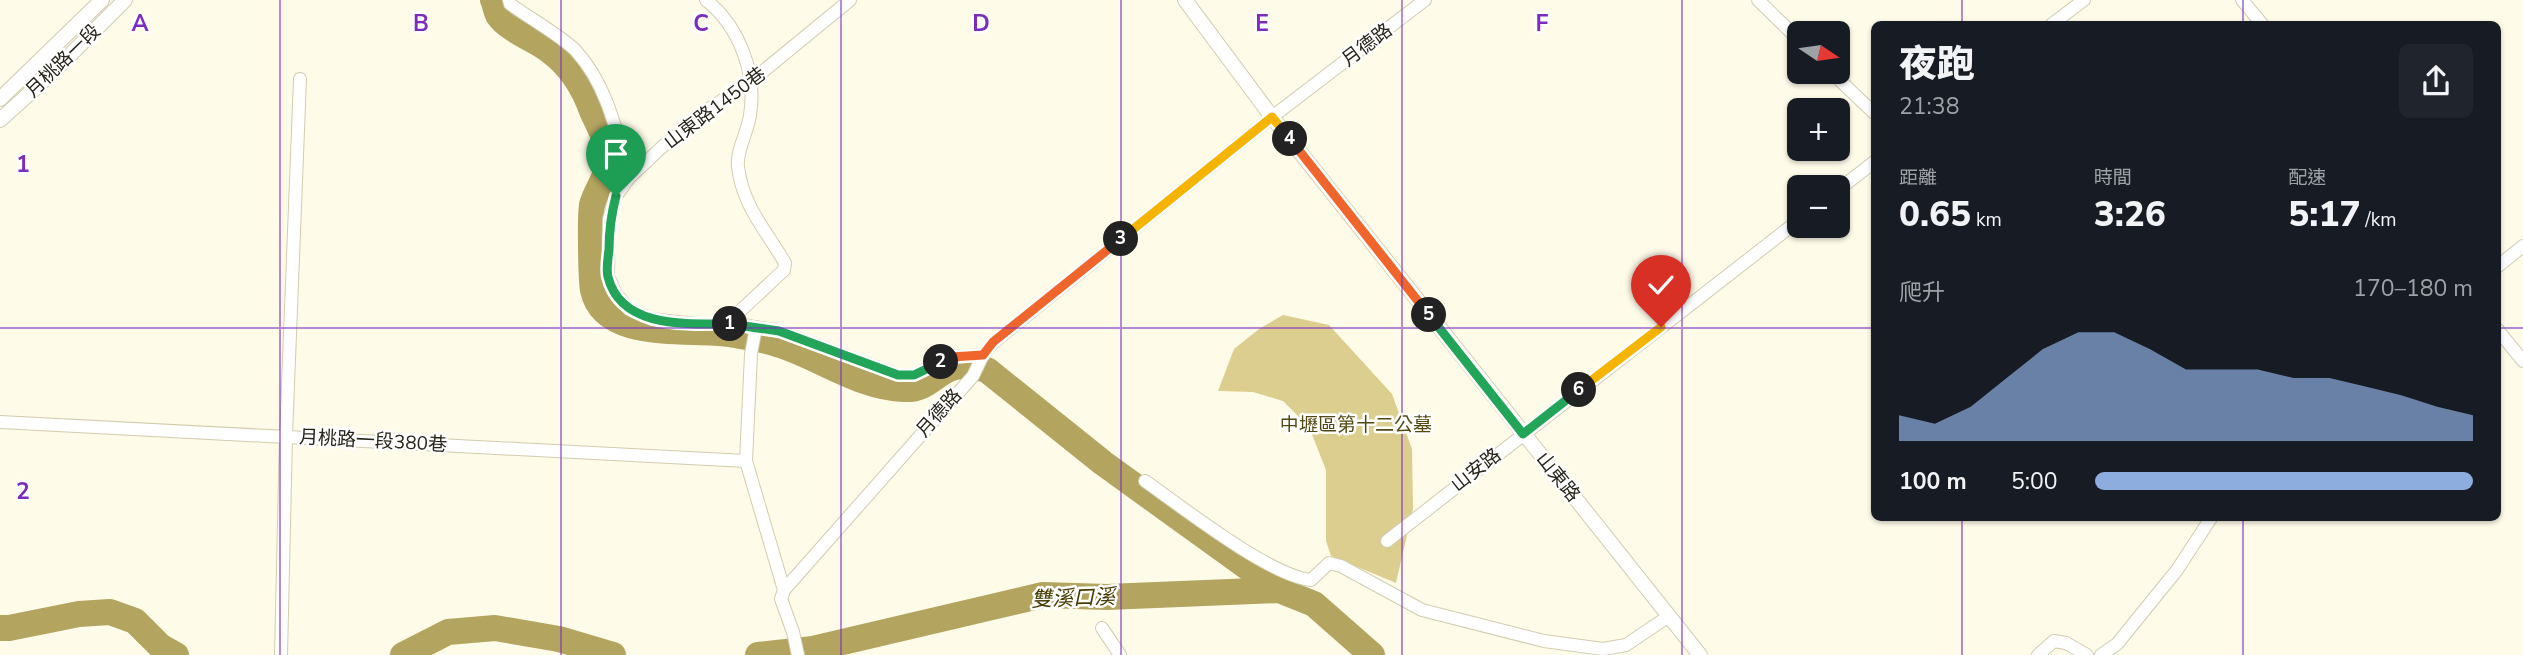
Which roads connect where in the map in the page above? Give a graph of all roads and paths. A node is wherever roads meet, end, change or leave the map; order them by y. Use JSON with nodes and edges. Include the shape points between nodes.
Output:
{"nodes":[{"id":1,"x":102,"y":0,"type":"edge"},
{"id":2,"x":125,"y":0,"type":"edge"},
{"id":3,"x":509,"y":0,"type":"edge"},
{"id":4,"x":706,"y":0,"type":"edge"},
{"id":5,"x":850,"y":0,"type":"edge"},
{"id":6,"x":1185,"y":0,"type":"edge"},
{"id":7,"x":1425,"y":0,"type":"edge"},
{"id":8,"x":1758,"y":0,"type":"edge"},
{"id":9,"x":2084,"y":0,"type":"edge"},
{"id":10,"x":2242,"y":0,"type":"edge"},
{"id":11,"x":2056,"y":21,"type":"edge"},
{"id":12,"x":2260,"y":21,"type":"edge"},
{"id":13,"x":1787,"y":28,"type":"edge"},
{"id":14,"x":40,"y":62,"type":"junction"},
{"id":15,"x":51,"y":74,"type":"junction"},
{"id":16,"x":300,"y":79,"type":"dead end"},
{"id":17,"x":750,"y":82,"type":"junction"},
{"id":18,"x":1844,"y":84,"type":"edge"},
{"id":19,"x":0,"y":99,"type":"edge"},
{"id":20,"x":1871,"y":110,"type":"edge"},
{"id":21,"x":1272,"y":117,"type":"junction"},
{"id":22,"x":0,"y":120,"type":"edge"},
{"id":23,"x":1871,"y":164,"type":"edge"},
{"id":24,"x":629,"y":178,"type":"junction"},
{"id":25,"x":1850,"y":181,"type":"edge"},
{"id":26,"x":1787,"y":229,"type":"edge"},
{"id":27,"x":2523,"y":246,"type":"edge"},
{"id":28,"x":2501,"y":264,"type":"edge"},
{"id":29,"x":737,"y":324,"type":"junction"},
{"id":30,"x":756,"y":327,"type":"junction"},
{"id":31,"x":2501,"y":334,"type":"edge"},
{"id":32,"x":983,"y":355,"type":"junction"},
{"id":33,"x":2523,"y":361,"type":"edge"},
{"id":34,"x":0,"y":422,"type":"edge"},
{"id":35,"x":1523,"y":434,"type":"junction"},
{"id":36,"x":286,"y":436,"type":"junction"},
{"id":37,"x":746,"y":461,"type":"junction"},
{"id":38,"x":1145,"y":481,"type":"dead end"},
{"id":39,"x":2209,"y":521,"type":"edge"},
{"id":40,"x":1387,"y":541,"type":"dead end"},
{"id":41,"x":784,"y":590,"type":"junction"},
{"id":42,"x":1669,"y":616,"type":"junction"},
{"id":43,"x":1102,"y":628,"type":"dead end"},
{"id":44,"x":281,"y":655,"type":"edge"},
{"id":45,"x":798,"y":655,"type":"edge"},
{"id":46,"x":1120,"y":655,"type":"edge"},
{"id":47,"x":1700,"y":655,"type":"edge"},
{"id":48,"x":2038,"y":655,"type":"edge"},
{"id":49,"x":2087,"y":655,"type":"edge"},
{"id":50,"x":2101,"y":655,"type":"edge"}],
"edges":[{"from":1,"to":14,"type":"street","name":"月桃路一段"},
{"from":2,"to":15,"type":"street","name":"月桃路一段"},
{"from":3,"to":24,"type":"street","via":[[575,49],[599,84]]},
{"from":4,"to":17,"type":"street","via":[[730,24]]},
{"from":5,"to":17,"type":"street","name":"山東路1450巷"},
{"from":6,"to":21,"type":"street","name":"山東路"},
{"from":7,"to":21,"type":"street","name":"月德路"},
{"from":8,"to":13,"type":"street"},
{"from":9,"to":11,"type":"street"},
{"from":10,"to":12,"type":"street"},
{"from":14,"to":15,"type":"street"},
{"from":14,"to":19,"type":"street","name":"月桃路一段"},
{"from":15,"to":22,"type":"street","name":"月桃路一段"},
{"from":16,"to":36,"type":"street"},
{"from":17,"to":24,"type":"street","name":"山東路1450巷","via":[[709,109]]},
{"from":17,"to":29,"type":"street","via":[[751,115],[737,164],[755,220],[785,263],[738,313]]},
{"from":18,"to":20,"type":"street"},
{"from":21,"to":32,"type":"street","name":"月德路","via":[[993,342]]},
{"from":21,"to":35,"type":"street","name":"山東路"},
{"from":23,"to":25,"type":"street"},
{"from":24,"to":29,"type":"street","name":"山東路1450巷","via":[[616,196],[610,219],[608,276],[616,294],[629,309],[652,319]]},
{"from":26,"to":35,"type":"street","name":"山安路"},
{"from":27,"to":28,"type":"street"},
{"from":29,"to":30,"type":"street","name":"山東路1450巷"},
{"from":30,"to":32,"type":"street","name":"山東路1450巷","via":[[779,331],[898,375],[914,375],[951,357]]},
{"from":30,"to":37,"type":"street"},
{"from":31,"to":33,"type":"street"},
{"from":32,"to":41,"type":"street","name":"月德路","via":[[973,376]]},
{"from":34,"to":36,"type":"street","name":"月桃路一段380巷"},
{"from":35,"to":40,"type":"street","name":"山安路"},
{"from":35,"to":42,"type":"street","name":"山東路"},
{"from":36,"to":37,"type":"street","name":"月桃路一段380巷"},
{"from":36,"to":44,"type":"street"},
{"from":37,"to":41,"type":"street"},
{"from":38,"to":42,"type":"street","via":[[1247,551],[1298,579],[1311,580],[1329,563],[1341,566],[1422,610],[1496,631],[1603,649],[1626,645]]},
{"from":39,"to":50,"type":"street","via":[[2177,570],[2117,644]]},
{"from":41,"to":45,"type":"street","via":[[781,599]]},
{"from":42,"to":47,"type":"street","name":"山東路"},
{"from":43,"to":46,"type":"street"},
{"from":48,"to":49,"type":"street","via":[[2053,642],[2066,643]]}]}
